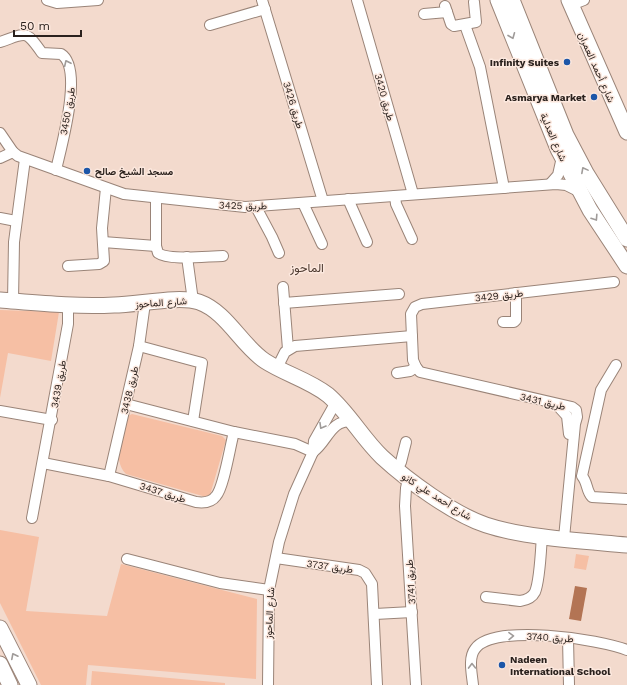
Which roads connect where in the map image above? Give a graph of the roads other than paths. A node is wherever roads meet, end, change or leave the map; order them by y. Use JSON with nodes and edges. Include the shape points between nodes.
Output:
{"nodes":[{"id":1,"x":47,"y":0,"type":"edge"},
{"id":2,"x":98,"y":0,"type":"edge"},
{"id":3,"x":357,"y":0,"type":"edge"},
{"id":4,"x":498,"y":0,"type":"edge"},
{"id":5,"x":512,"y":0,"type":"edge"},
{"id":6,"x":474,"y":2,"type":"dead end"},
{"id":7,"x":575,"y":2,"type":"edge"},
{"id":8,"x":264,"y":4,"type":"edge"},
{"id":9,"x":424,"y":14,"type":"dead end"},
{"id":10,"x":465,"y":24,"type":"junction"},
{"id":11,"x":210,"y":25,"type":"dead end"},
{"id":12,"x":0,"y":42,"type":"edge"},
{"id":13,"x":627,"y":132,"type":"edge"},
{"id":14,"x":0,"y":133,"type":"edge"},
{"id":15,"x":13,"y":152,"type":"junction"},
{"id":16,"x":562,"y":157,"type":"junction"},
{"id":17,"x":0,"y":158,"type":"edge"},
{"id":18,"x":25,"y":159,"type":"junction"},
{"id":19,"x":56,"y":170,"type":"junction"},
{"id":20,"x":550,"y":184,"type":"junction"},
{"id":21,"x":106,"y":188,"type":"junction"},
{"id":22,"x":504,"y":188,"type":"junction"},
{"id":23,"x":580,"y":192,"type":"junction"},
{"id":24,"x":412,"y":194,"type":"junction"},
{"id":25,"x":395,"y":196,"type":"junction"},
{"id":26,"x":156,"y":199,"type":"junction"},
{"id":27,"x":348,"y":199,"type":"junction"},
{"id":28,"x":323,"y":201,"type":"junction"},
{"id":29,"x":303,"y":203,"type":"junction"},
{"id":30,"x":256,"y":207,"type":"junction"},
{"id":31,"x":0,"y":218,"type":"edge"},
{"id":32,"x":16,"y":220,"type":"junction"},
{"id":33,"x":412,"y":239,"type":"dead end"},
{"id":34,"x":627,"y":239,"type":"edge"},
{"id":35,"x":103,"y":242,"type":"junction"},
{"id":36,"x":367,"y":242,"type":"dead end"},
{"id":37,"x":322,"y":244,"type":"dead end"},
{"id":38,"x":156,"y":246,"type":"junction"},
{"id":39,"x":279,"y":253,"type":"dead end"},
{"id":40,"x":223,"y":256,"type":"dead end"},
{"id":41,"x":187,"y":257,"type":"junction"},
{"id":42,"x":68,"y":266,"type":"dead end"},
{"id":43,"x":627,"y":266,"type":"edge"},
{"id":44,"x":614,"y":282,"type":"dead end"},
{"id":45,"x":283,"y":287,"type":"dead end"},
{"id":46,"x":516,"y":293,"type":"junction"},
{"id":47,"x":399,"y":294,"type":"dead end"},
{"id":48,"x":6,"y":300,"type":"edge"},
{"id":49,"x":193,"y":301,"type":"junction"},
{"id":50,"x":145,"y":303,"type":"junction"},
{"id":51,"x":284,"y":303,"type":"junction"},
{"id":52,"x":68,"y":305,"type":"junction"},
{"id":53,"x":503,"y":322,"type":"dead end"},
{"id":54,"x":412,"y":336,"type":"junction"},
{"id":55,"x":139,"y":346,"type":"junction"},
{"id":56,"x":288,"y":349,"type":"junction"},
{"id":57,"x":616,"y":365,"type":"dead end"},
{"id":58,"x":416,"y":366,"type":"junction"},
{"id":59,"x":277,"y":368,"type":"junction"},
{"id":60,"x":397,"y":373,"type":"dead end"},
{"id":61,"x":126,"y":404,"type":"junction"},
{"id":62,"x":0,"y":411,"type":"edge"},
{"id":63,"x":344,"y":411,"type":"junction"},
{"id":64,"x":52,"y":420,"type":"junction"},
{"id":65,"x":193,"y":421,"type":"junction"},
{"id":66,"x":234,"y":432,"type":"junction"},
{"id":67,"x":406,"y":442,"type":"dead end"},
{"id":68,"x":313,"y":452,"type":"junction"},
{"id":69,"x":43,"y":463,"type":"junction"},
{"id":70,"x":402,"y":475,"type":"junction"},
{"id":71,"x":567,"y":475,"type":"junction"},
{"id":72,"x":109,"y":476,"type":"junction"},
{"id":73,"x":582,"y":476,"type":"junction"},
{"id":74,"x":627,"y":499,"type":"edge"},
{"id":75,"x":32,"y":518,"type":"dead end"},
{"id":76,"x":554,"y":537,"type":"junction"},
{"id":77,"x":627,"y":545,"type":"edge"},
{"id":78,"x":276,"y":558,"type":"junction"},
{"id":79,"x":127,"y":559,"type":"dead end"},
{"id":80,"x":269,"y":590,"type":"junction"},
{"id":81,"x":486,"y":597,"type":"dead end"},
{"id":82,"x":412,"y":612,"type":"junction"},
{"id":83,"x":375,"y":614,"type":"junction"},
{"id":84,"x":0,"y":628,"type":"edge"},
{"id":85,"x":568,"y":638,"type":"junction"},
{"id":86,"x":627,"y":650,"type":"edge"},
{"id":87,"x":0,"y":664,"type":"edge"},
{"id":88,"x":10,"y":685,"type":"edge"},
{"id":89,"x":29,"y":685,"type":"edge"},
{"id":90,"x":268,"y":685,"type":"edge"},
{"id":91,"x":377,"y":685,"type":"edge"},
{"id":92,"x":416,"y":685,"type":"edge"},
{"id":93,"x":473,"y":685,"type":"edge"},
{"id":94,"x":569,"y":685,"type":"edge"}],
"edges":[{"from":1,"to":2,"type":"street","via":[[57,3]]},
{"from":3,"to":24,"type":"street","name":"طريق 3420"},
{"from":4,"to":16,"type":"street","name":"شارع العدلية","one_way":true},
{"from":34,"to":5,"type":"street","name":"شارع العدلية","one_way":true,"via":[[566,135]]},
{"from":6,"to":10,"type":"street","via":[[477,21]]},
{"from":7,"to":13,"type":"street","name":"شارع أحمد العمران"},
{"from":8,"to":11,"type":"street","name":"طريق 3426"},
{"from":8,"to":28,"type":"street","name":"طريق 3426"},
{"from":9,"to":10,"type":"street","via":[[446,9],[452,26]]},
{"from":10,"to":22,"type":"street","via":[[480,66]]},
{"from":19,"to":12,"type":"street","name":"طريق 3450","one_way":true,"via":[[72,85],[68,63],[61,54],[42,53],[34,40],[28,36]]},
{"from":14,"to":15,"type":"street","name":"طريق 3425"},
{"from":15,"to":17,"type":"street"},
{"from":15,"to":18,"type":"street","name":"طريق 3425"},
{"from":16,"to":20,"type":"street","via":[[558,174]]},
{"from":16,"to":23,"type":"street","name":"شارع العدلية"},
{"from":18,"to":19,"type":"street","name":"طريق 3425"},
{"from":18,"to":32,"type":"street"},
{"from":19,"to":21,"type":"street","name":"طريق 3425"},
{"from":20,"to":22,"type":"street","name":"طريق 3425"},
{"from":20,"to":23,"type":"street","name":"طريق 3425","via":[[566,185]]},
{"from":21,"to":26,"type":"street","name":"طريق 3425"},
{"from":21,"to":35,"type":"street","via":[[102,215]]},
{"from":22,"to":24,"type":"street","name":"طريق 3425"},
{"from":23,"to":43,"type":"street","name":"شارع العدلية","one_way":true},
{"from":24,"to":25,"type":"street","name":"طريق 3425"},
{"from":25,"to":27,"type":"street","name":"طريق 3425"},
{"from":25,"to":33,"type":"street","via":[[396,204]]},
{"from":26,"to":30,"type":"street","name":"طريق 3425"},
{"from":26,"to":38,"type":"street"},
{"from":27,"to":28,"type":"street","name":"طريق 3425"},
{"from":27,"to":36,"type":"street"},
{"from":28,"to":29,"type":"street","name":"طريق 3425"},
{"from":29,"to":30,"type":"street","name":"طريق 3425"},
{"from":29,"to":37,"type":"street"},
{"from":30,"to":39,"type":"street"},
{"from":31,"to":32,"type":"street"},
{"from":32,"to":48,"type":"street"},
{"from":35,"to":38,"type":"street"},
{"from":35,"to":42,"type":"street","via":[[105,259],[102,264]]},
{"from":38,"to":41,"type":"street","via":[[161,255]]},
{"from":40,"to":41,"type":"street"},
{"from":41,"to":49,"type":"street"},
{"from":44,"to":46,"type":"street","name":"طريق 3429"},
{"from":45,"to":51,"type":"street"},
{"from":46,"to":53,"type":"street","via":[[516,320]]},
{"from":46,"to":54,"type":"street","name":"طريق 3429","via":[[418,305],[410,314]]},
{"from":47,"to":51,"type":"street"},
{"from":48,"to":52,"type":"street","name":"شارع الماحوز"},
{"from":49,"to":50,"type":"street","name":"شارع الماحوز"},
{"from":49,"to":59,"type":"street","name":"شارع الماحوز","via":[[215,312],[254,352]]},
{"from":50,"to":52,"type":"street","name":"شارع الماحوز"},
{"from":50,"to":55,"type":"street","name":"طريق 3438"},
{"from":51,"to":56,"type":"street"},
{"from":52,"to":64,"type":"street","name":"طريق 3439","via":[[68,324]]},
{"from":54,"to":56,"type":"street","via":[[295,346]]},
{"from":54,"to":58,"type":"street","via":[[413,360]]},
{"from":55,"to":61,"type":"street","name":"طريق 3438"},
{"from":55,"to":65,"type":"street","via":[[202,363]]},
{"from":56,"to":59,"type":"street"},
{"from":57,"to":73,"type":"street","via":[[601,390]]},
{"from":58,"to":60,"type":"street","via":[[410,371]]},
{"from":58,"to":71,"type":"street","name":"طريق 3431","via":[[420,372],[427,374],[572,407],[578,417],[571,432]]},
{"from":59,"to":63,"type":"street","name":"شارع الماحوز","via":[[316,387]]},
{"from":61,"to":65,"type":"street"},
{"from":61,"to":72,"type":"street","name":"طريق 3438"},
{"from":62,"to":64,"type":"street"},
{"from":63,"to":68,"type":"street","name":"شارع الماحوز","one_way":true,"via":[[318,434]]},
{"from":63,"to":68,"type":"street","name":"شارع الماحوز","via":[[344,422],[336,425]]},
{"from":63,"to":70,"type":"street","name":"شارع أحمد علي كانو","via":[[369,444]]},
{"from":64,"to":69,"type":"street","name":"طريق 3439"},
{"from":65,"to":66,"type":"street"},
{"from":66,"to":68,"type":"street","via":[[295,444]]},
{"from":66,"to":72,"type":"street","name":"طريق 3437","via":[[217,496],[208,502],[196,502]]},
{"from":67,"to":70,"type":"street","name":"طريق 3741"},
{"from":68,"to":78,"type":"street","name":"شارع الماحوز","via":[[287,514]]},
{"from":69,"to":72,"type":"street","name":"طريق 3437"},
{"from":69,"to":75,"type":"street","name":"طريق 3439"},
{"from":70,"to":76,"type":"street","name":"شارع أحمد علي كانو","via":[[458,512],[484,524]]},
{"from":70,"to":82,"type":"street","name":"طريق 3741","via":[[406,488]]},
{"from":71,"to":73,"type":"street"},
{"from":71,"to":76,"type":"street","name":"طريق 3431","via":[[559,529]]},
{"from":73,"to":74,"type":"street","via":[[592,497]]},
{"from":76,"to":77,"type":"street","name":"شارع أحمد علي كانو"},
{"from":76,"to":81,"type":"street","name":"طريق 3431","via":[[533,596],[520,601]]},
{"from":78,"to":80,"type":"street","name":"شارع الماحوز"},
{"from":78,"to":83,"type":"street","name":"طريق 3737","via":[[365,573],[372,584]]},
{"from":79,"to":80,"type":"street","via":[[220,584]]},
{"from":80,"to":90,"type":"street","name":"شارع الماحوز"},
{"from":82,"to":83,"type":"street"},
{"from":82,"to":92,"type":"street","name":"طريق 3741"},
{"from":83,"to":91,"type":"street","name":"طريق 3737"},
{"from":89,"to":84,"type":"street","one_way":true},
{"from":85,"to":86,"type":"street","name":"طريق 3740","via":[[602,642]]},
{"from":93,"to":85,"type":"street","name":"طريق 3740","one_way":true,"via":[[472,657],[475,648],[489,638]]},
{"from":85,"to":94,"type":"street"},
{"from":87,"to":88,"type":"street"}]}
